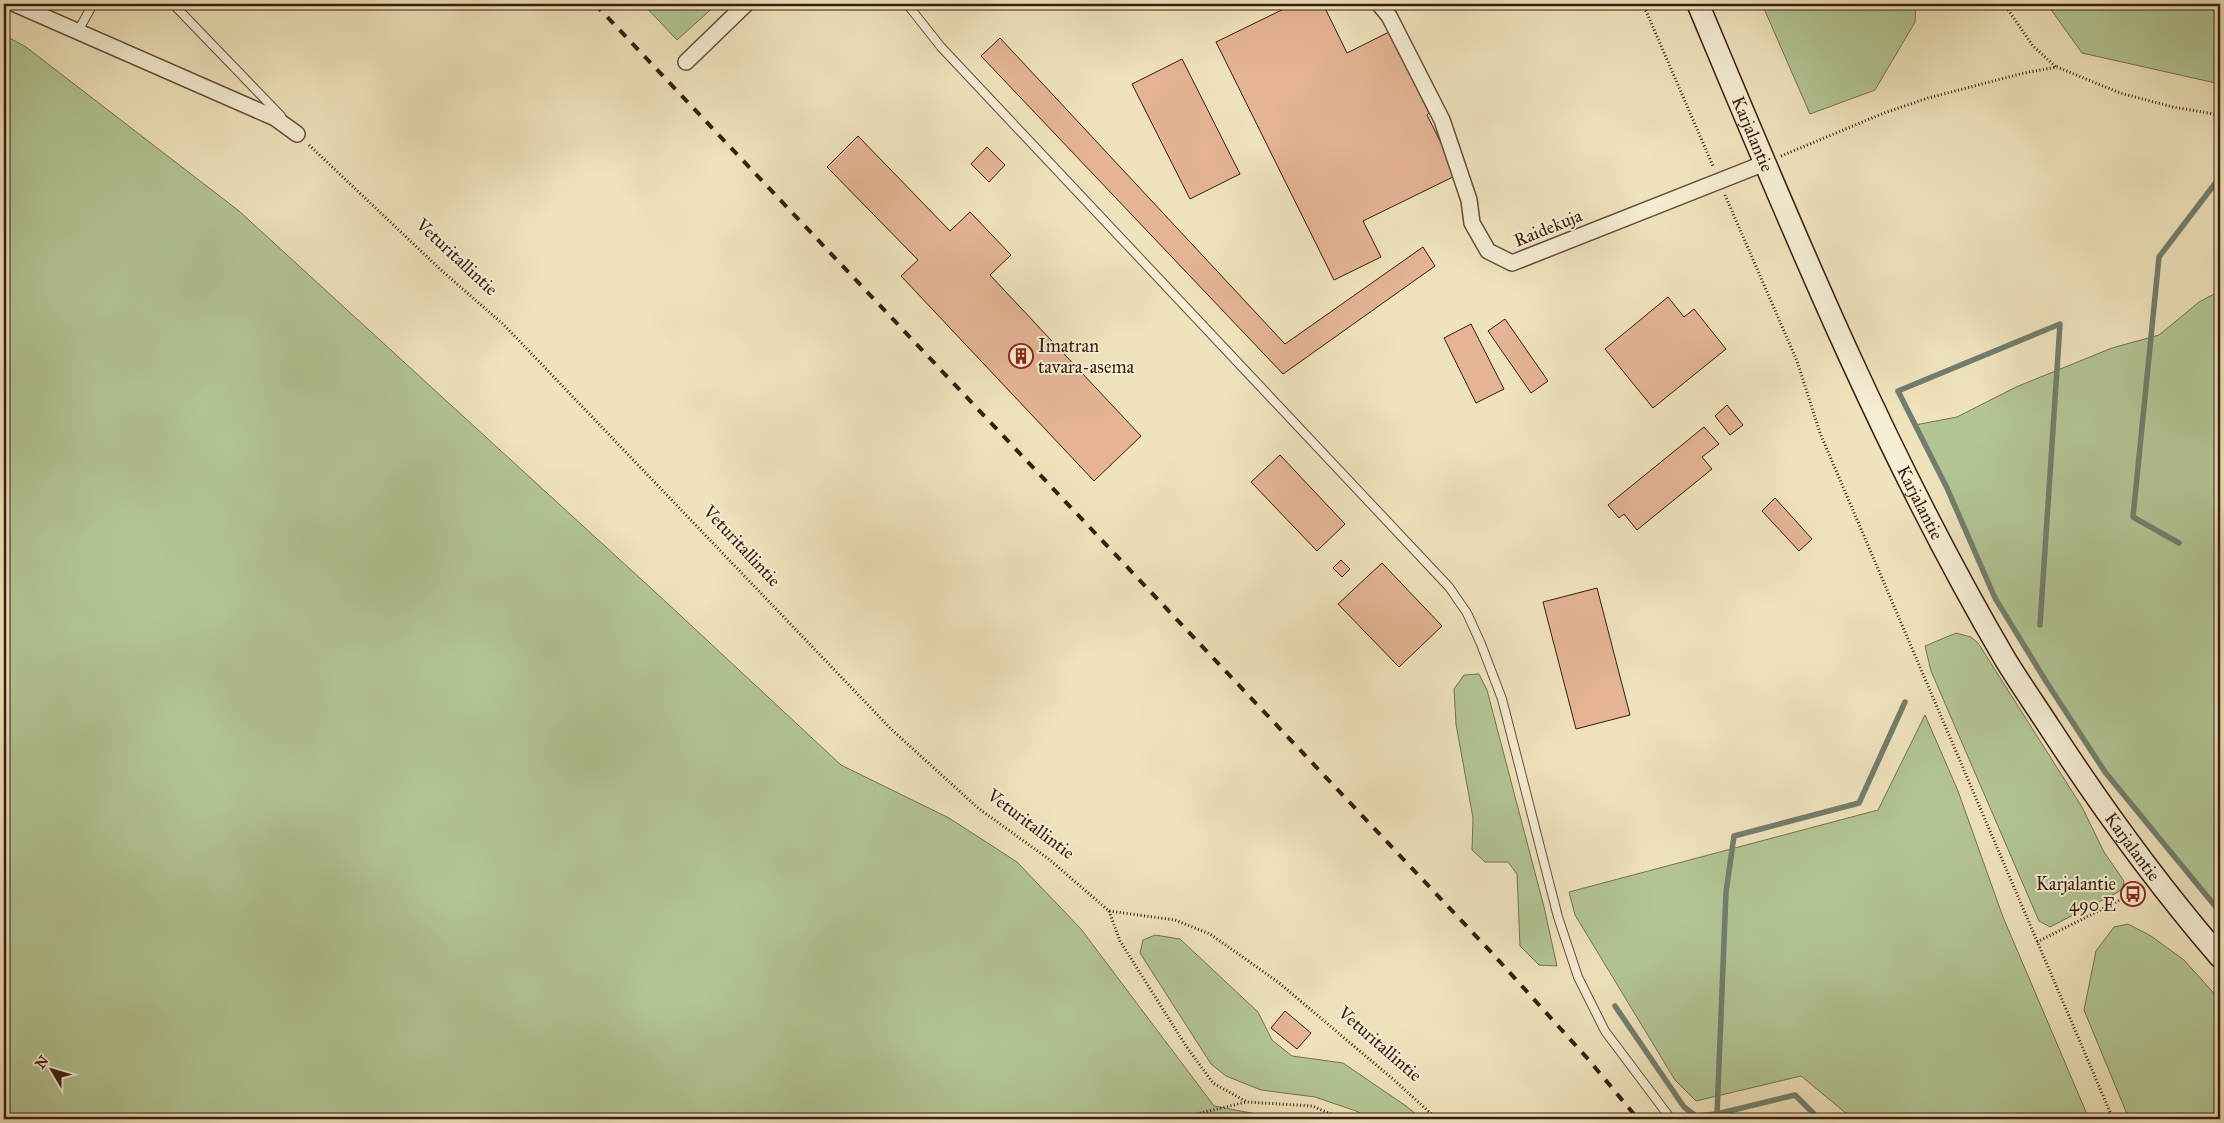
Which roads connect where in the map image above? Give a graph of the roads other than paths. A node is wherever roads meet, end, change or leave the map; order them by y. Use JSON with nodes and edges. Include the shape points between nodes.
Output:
{"nodes":[{"id":1,"x":16,"y":4,"type":"edge"},
{"id":2,"x":93,"y":4,"type":"edge"},
{"id":3,"x":173,"y":4,"type":"edge"},
{"id":4,"x":746,"y":4,"type":"edge"},
{"id":5,"x":907,"y":4,"type":"edge"},
{"id":6,"x":1379,"y":4,"type":"edge"},
{"id":7,"x":1698,"y":4,"type":"edge"},
{"id":8,"x":78,"y":31,"type":"junction"},
{"id":9,"x":686,"y":62,"type":"dead end"},
{"id":10,"x":298,"y":134,"type":"joint"},
{"id":11,"x":1765,"y":163,"type":"junction"},
{"id":12,"x":2220,"y":957,"type":"edge"},
{"id":13,"x":1671,"y":1119,"type":"edge"}],
"edges":[{"from":1,"to":8,"type":"street"},
{"from":2,"to":8,"type":"lane"},
{"from":3,"to":10,"type":"lane"},
{"from":4,"to":9,"type":"street"},
{"from":5,"to":13,"type":"lane","via":[[941,47],[1449,587],[1467,613],[1502,699],[1558,917],[1578,977],[1605,1031]]},
{"from":6,"to":11,"type":"street","name":"Raidekuja","via":[[1389,16],[1442,120],[1469,200],[1472,223],[1488,251],[1512,263]]},
{"from":7,"to":11,"type":"main road","name":"Karjalantie"},
{"from":8,"to":10,"type":"street","via":[[275,118]]},
{"from":11,"to":12,"type":"main road","name":"Karjalantie","via":[[1869,398],[1955,570],[2006,661],[2079,773],[2157,879]]}]}
